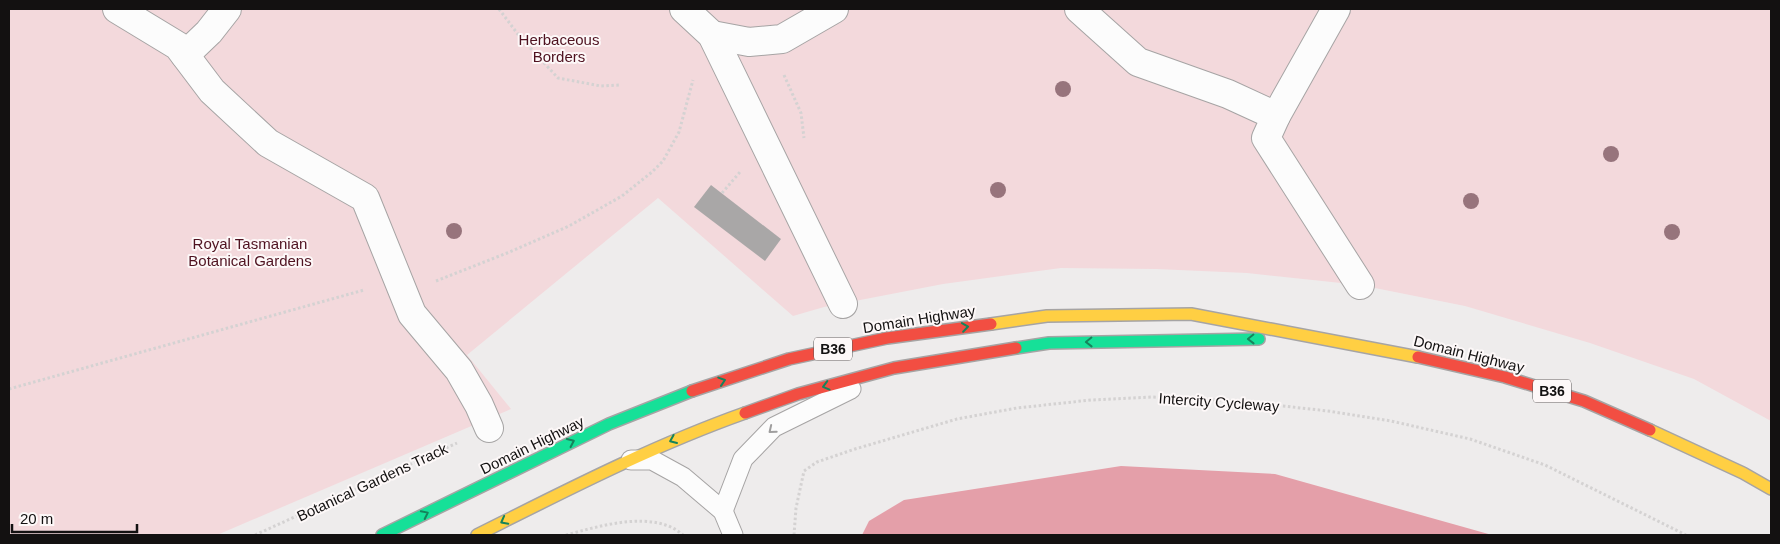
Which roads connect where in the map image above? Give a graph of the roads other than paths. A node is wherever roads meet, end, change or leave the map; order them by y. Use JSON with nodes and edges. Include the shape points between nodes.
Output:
{"nodes":[{"id":1,"x":117,"y":9,"type":"edge"},
{"id":2,"x":227,"y":9,"type":"edge"},
{"id":3,"x":834,"y":9,"type":"edge"},
{"id":4,"x":1079,"y":9,"type":"edge"},
{"id":5,"x":1336,"y":9,"type":"edge"},
{"id":6,"x":697,"y":21,"type":"edge"},
{"id":7,"x":185,"y":55,"type":"junction"},
{"id":8,"x":1276,"y":116,"type":"junction"},
{"id":9,"x":1360,"y":285,"type":"dead end"},
{"id":10,"x":843,"y":304,"type":"dead end"},
{"id":11,"x":1318,"y":338,"type":"junction"},
{"id":12,"x":894,"y":368,"type":"junction"},
{"id":13,"x":490,"y":428,"type":"road end"},
{"id":14,"x":628,"y":460,"type":"junction"},
{"id":15,"x":1771,"y":489,"type":"edge"},
{"id":16,"x":723,"y":511,"type":"junction"},
{"id":17,"x":382,"y":535,"type":"edge"},
{"id":18,"x":477,"y":535,"type":"edge"},
{"id":19,"x":733,"y":535,"type":"edge"}],
"edges":[{"from":1,"to":7,"type":"street","via":[[178,46]]},
{"from":2,"to":7,"type":"street"},
{"from":3,"to":6,"type":"street","via":[[782,39],[749,42]]},
{"from":4,"to":8,"type":"street","via":[[1138,62],[1228,94]]},
{"from":5,"to":8,"type":"street"},
{"from":6,"to":10,"type":"street"},
{"from":7,"to":13,"type":"street","via":[[212,91],[268,143],[365,198],[412,314],[459,370]]},
{"from":8,"to":9,"type":"street","via":[[1266,138]]},
{"from":11,"to":12,"type":"main road","name":"Domain Highway","number":"B36","one_way":true,"via":[[1050,343]]},
{"from":11,"to":15,"type":"main road","name":"Domain Highway","number":"B36","via":[[1505,377],[1584,401],[1671,439]]},
{"from":17,"to":11,"type":"main road","name":"Domain Highway","number":"B36","one_way":true,"via":[[609,424],[688,392],[789,359],[878,340],[1047,316],[1191,314]]},
{"from":12,"to":14,"type":"main road","name":"Domain Highway","number":"B36","one_way":true,"via":[[798,394],[705,426]]},
{"from":12,"to":16,"type":"lane","one_way":true,"via":[[774,427],[743,459]]},
{"from":14,"to":16,"type":"lane","via":[[652,460],[683,477]]},
{"from":14,"to":18,"type":"main road","name":"Domain Highway","number":"B36","one_way":true},
{"from":16,"to":19,"type":"lane"}]}
